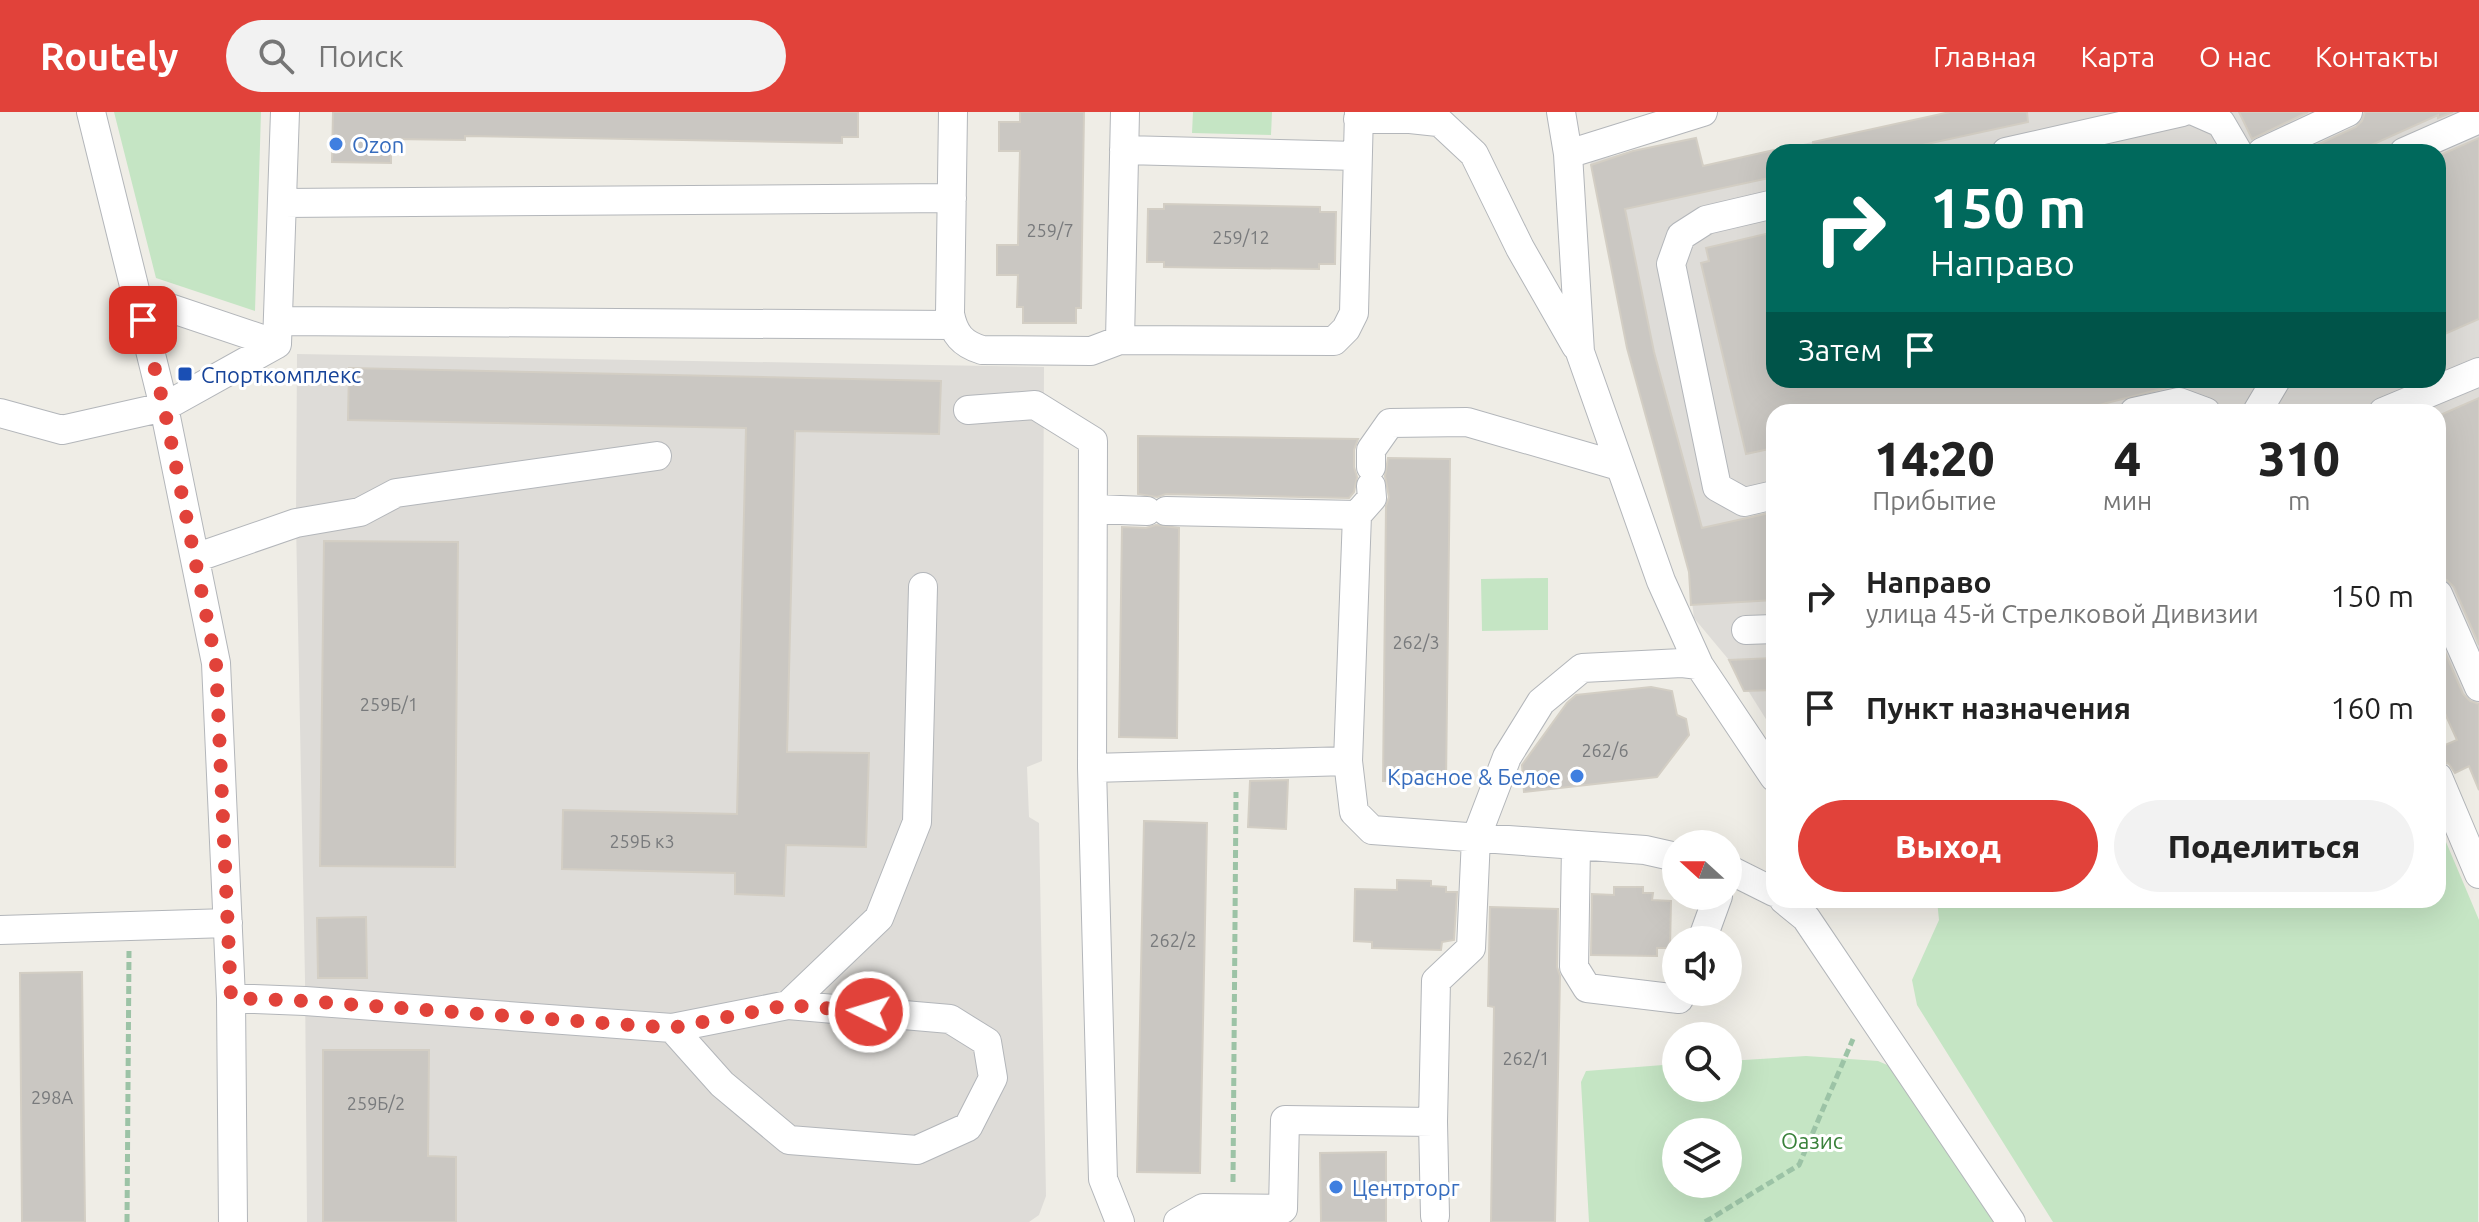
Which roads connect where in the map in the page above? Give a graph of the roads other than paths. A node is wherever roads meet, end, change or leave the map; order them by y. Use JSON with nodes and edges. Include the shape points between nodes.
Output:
{"nodes":[{"id":1,"x":91,"y":112,"type":"edge"},
{"id":2,"x":285,"y":112,"type":"edge"},
{"id":3,"x":953,"y":112,"type":"edge"},
{"id":4,"x":1125,"y":112,"type":"edge"},
{"id":5,"x":1561,"y":112,"type":"edge"},
{"id":6,"x":1703,"y":112,"type":"edge"},
{"id":7,"x":2182,"y":112,"type":"edge"},
{"id":8,"x":2196,"y":112,"type":"edge"},
{"id":9,"x":2348,"y":112,"type":"edge"},
{"id":10,"x":1358,"y":116,"type":"edge"},
{"id":11,"x":1434,"y":117,"type":"edge"},
{"id":12,"x":2479,"y":119,"type":"edge"},
{"id":13,"x":2041,"y":144,"type":"edge"},
{"id":14,"x":2233,"y":144,"type":"edge"},
{"id":15,"x":2279,"y":144,"type":"edge"},
{"id":16,"x":2422,"y":144,"type":"edge"},
{"id":17,"x":1124,"y":150,"type":"junction"},
{"id":18,"x":1568,"y":154,"type":"junction"},
{"id":19,"x":1357,"y":156,"type":"junction"},
{"id":20,"x":952,"y":198,"type":"junction"},
{"id":21,"x":283,"y":203,"type":"junction"},
{"id":22,"x":1766,"y":206,"type":"edge"},
{"id":23,"x":137,"y":297,"type":"junction"},
{"id":24,"x":952,"y":325,"type":"junction"},
{"id":25,"x":278,"y":333,"type":"junction"},
{"id":26,"x":1120,"y":340,"type":"junction"},
{"id":27,"x":1580,"y":352,"type":"junction"},
{"id":28,"x":2479,"y":372,"type":"edge"},
{"id":29,"x":2446,"y":386,"type":"edge"},
{"id":30,"x":2441,"y":388,"type":"edge"},
{"id":31,"x":2402,"y":404,"type":"edge"},
{"id":32,"x":164,"y":407,"type":"junction"},
{"id":33,"x":968,"y":410,"type":"dead end"},
{"id":34,"x":0,"y":413,"type":"edge"},
{"id":35,"x":657,"y":456,"type":"dead end"},
{"id":36,"x":1619,"y":466,"type":"junction"},
{"id":37,"x":1766,"y":497,"type":"edge"},
{"id":38,"x":1094,"y":509,"type":"junction"},
{"id":39,"x":1357,"y":515,"type":"junction"},
{"id":40,"x":195,"y":558,"type":"junction"},
{"id":41,"x":923,"y":587,"type":"dead end"},
{"id":42,"x":2446,"y":612,"type":"edge"},
{"id":43,"x":1766,"y":629,"type":"edge"},
{"id":44,"x":1746,"y":630,"type":"dead end"},
{"id":45,"x":1699,"y":665,"type":"junction"},
{"id":46,"x":2479,"y":687,"type":"edge"},
{"id":47,"x":1348,"y":761,"type":"junction"},
{"id":48,"x":1766,"y":765,"type":"edge"},
{"id":49,"x":1092,"y":768,"type":"junction"},
{"id":50,"x":2446,"y":796,"type":"edge"},
{"id":51,"x":1476,"y":838,"type":"junction"},
{"id":52,"x":1576,"y":845,"type":"junction"},
{"id":53,"x":1662,"y":854,"type":"edge"},
{"id":54,"x":2479,"y":874,"type":"edge"},
{"id":55,"x":1742,"y":876,"type":"edge"},
{"id":56,"x":1766,"y":888,"type":"edge"},
{"id":57,"x":1806,"y":909,"type":"edge"},
{"id":58,"x":228,"y":923,"type":"junction"},
{"id":59,"x":0,"y":930,"type":"edge"},
{"id":60,"x":1662,"y":997,"type":"edge"},
{"id":61,"x":231,"y":998,"type":"junction"},
{"id":62,"x":788,"y":1005,"type":"junction"},
{"id":63,"x":672,"y":1028,"type":"junction"},
{"id":64,"x":1433,"y":1122,"type":"junction"},
{"id":65,"x":1435,"y":1216,"type":"dead end"},
{"id":66,"x":233,"y":1222,"type":"edge"},
{"id":67,"x":1120,"y":1222,"type":"edge"},
{"id":68,"x":1178,"y":1222,"type":"edge"},
{"id":69,"x":2011,"y":1222,"type":"edge"}],
"edges":[{"from":1,"to":23,"type":"street"},
{"from":2,"to":21,"type":"street"},
{"from":3,"to":20,"type":"street"},
{"from":4,"to":17,"type":"street"},
{"from":5,"to":18,"type":"street"},
{"from":6,"to":18,"type":"street"},
{"from":7,"to":13,"type":"street"},
{"from":8,"to":14,"type":"street","via":[[2221,123]]},
{"from":9,"to":15,"type":"street"},
{"from":10,"to":11,"type":"street"},
{"from":10,"to":19,"type":"street"},
{"from":11,"to":27,"type":"street","via":[[1474,154]]},
{"from":12,"to":16,"type":"street"},
{"from":17,"to":19,"type":"street"},
{"from":17,"to":26,"type":"street"},
{"from":18,"to":27,"type":"street"},
{"from":19,"to":26,"type":"street","via":[[1354,313],[1334,341]]},
{"from":20,"to":21,"type":"street"},
{"from":20,"to":24,"type":"street"},
{"from":21,"to":25,"type":"street"},
{"from":22,"to":37,"type":"street","via":[[1706,220],[1681,236],[1671,264],[1717,487],[1744,502]]},
{"from":23,"to":25,"type":"street"},
{"from":23,"to":32,"type":"street"},
{"from":24,"to":25,"type":"street"},
{"from":24,"to":26,"type":"street","via":[[962,341],[982,350],[1091,351]]},
{"from":25,"to":32,"type":"street"},
{"from":27,"to":36,"type":"street"},
{"from":28,"to":29,"type":"street"},
{"from":30,"to":31,"type":"street"},
{"from":32,"to":34,"type":"street","via":[[62,430]]},
{"from":32,"to":40,"type":"street"},
{"from":33,"to":38,"type":"street","via":[[1035,405],[1093,441]]},
{"from":35,"to":40,"type":"street","via":[[396,493],[360,512],[296,523]]},
{"from":36,"to":39,"type":"street","via":[[1467,422],[1390,423],[1371,450],[1372,498]]},
{"from":36,"to":45,"type":"street"},
{"from":38,"to":39,"type":"street"},
{"from":38,"to":49,"type":"street"},
{"from":39,"to":47,"type":"street"},
{"from":40,"to":58,"type":"street","via":[[216,663]]},
{"from":41,"to":62,"type":"street","via":[[917,822],[879,918]]},
{"from":42,"to":46,"type":"street"},
{"from":43,"to":44,"type":"street"},
{"from":45,"to":48,"type":"street"},
{"from":45,"to":51,"type":"street","via":[[1582,668],[1541,702],[1507,757]]},
{"from":47,"to":49,"type":"street"},
{"from":47,"to":51,"type":"street","via":[[1354,812],[1372,830]]},
{"from":49,"to":67,"type":"street","via":[[1103,1179]]},
{"from":50,"to":54,"type":"street"},
{"from":51,"to":52,"type":"street"},
{"from":51,"to":64,"type":"street","via":[[1471,948],[1436,981]]},
{"from":52,"to":53,"type":"street"},
{"from":52,"to":60,"type":"street","via":[[1574,967],[1587,988]]},
{"from":55,"to":56,"type":"street"},
{"from":57,"to":69,"type":"street"},
{"from":58,"to":59,"type":"street"},
{"from":58,"to":61,"type":"street"},
{"from":61,"to":63,"type":"street"},
{"from":61,"to":66,"type":"street"},
{"from":62,"to":63,"type":"street"},
{"from":62,"to":63,"type":"street","via":[[950,1019],[987,1042],[993,1078],[968,1127],[917,1150],[789,1140],[722,1084]]},
{"from":64,"to":65,"type":"street"},
{"from":64,"to":68,"type":"street","via":[[1285,1120],[1283,1209],[1203,1208]]}]}
